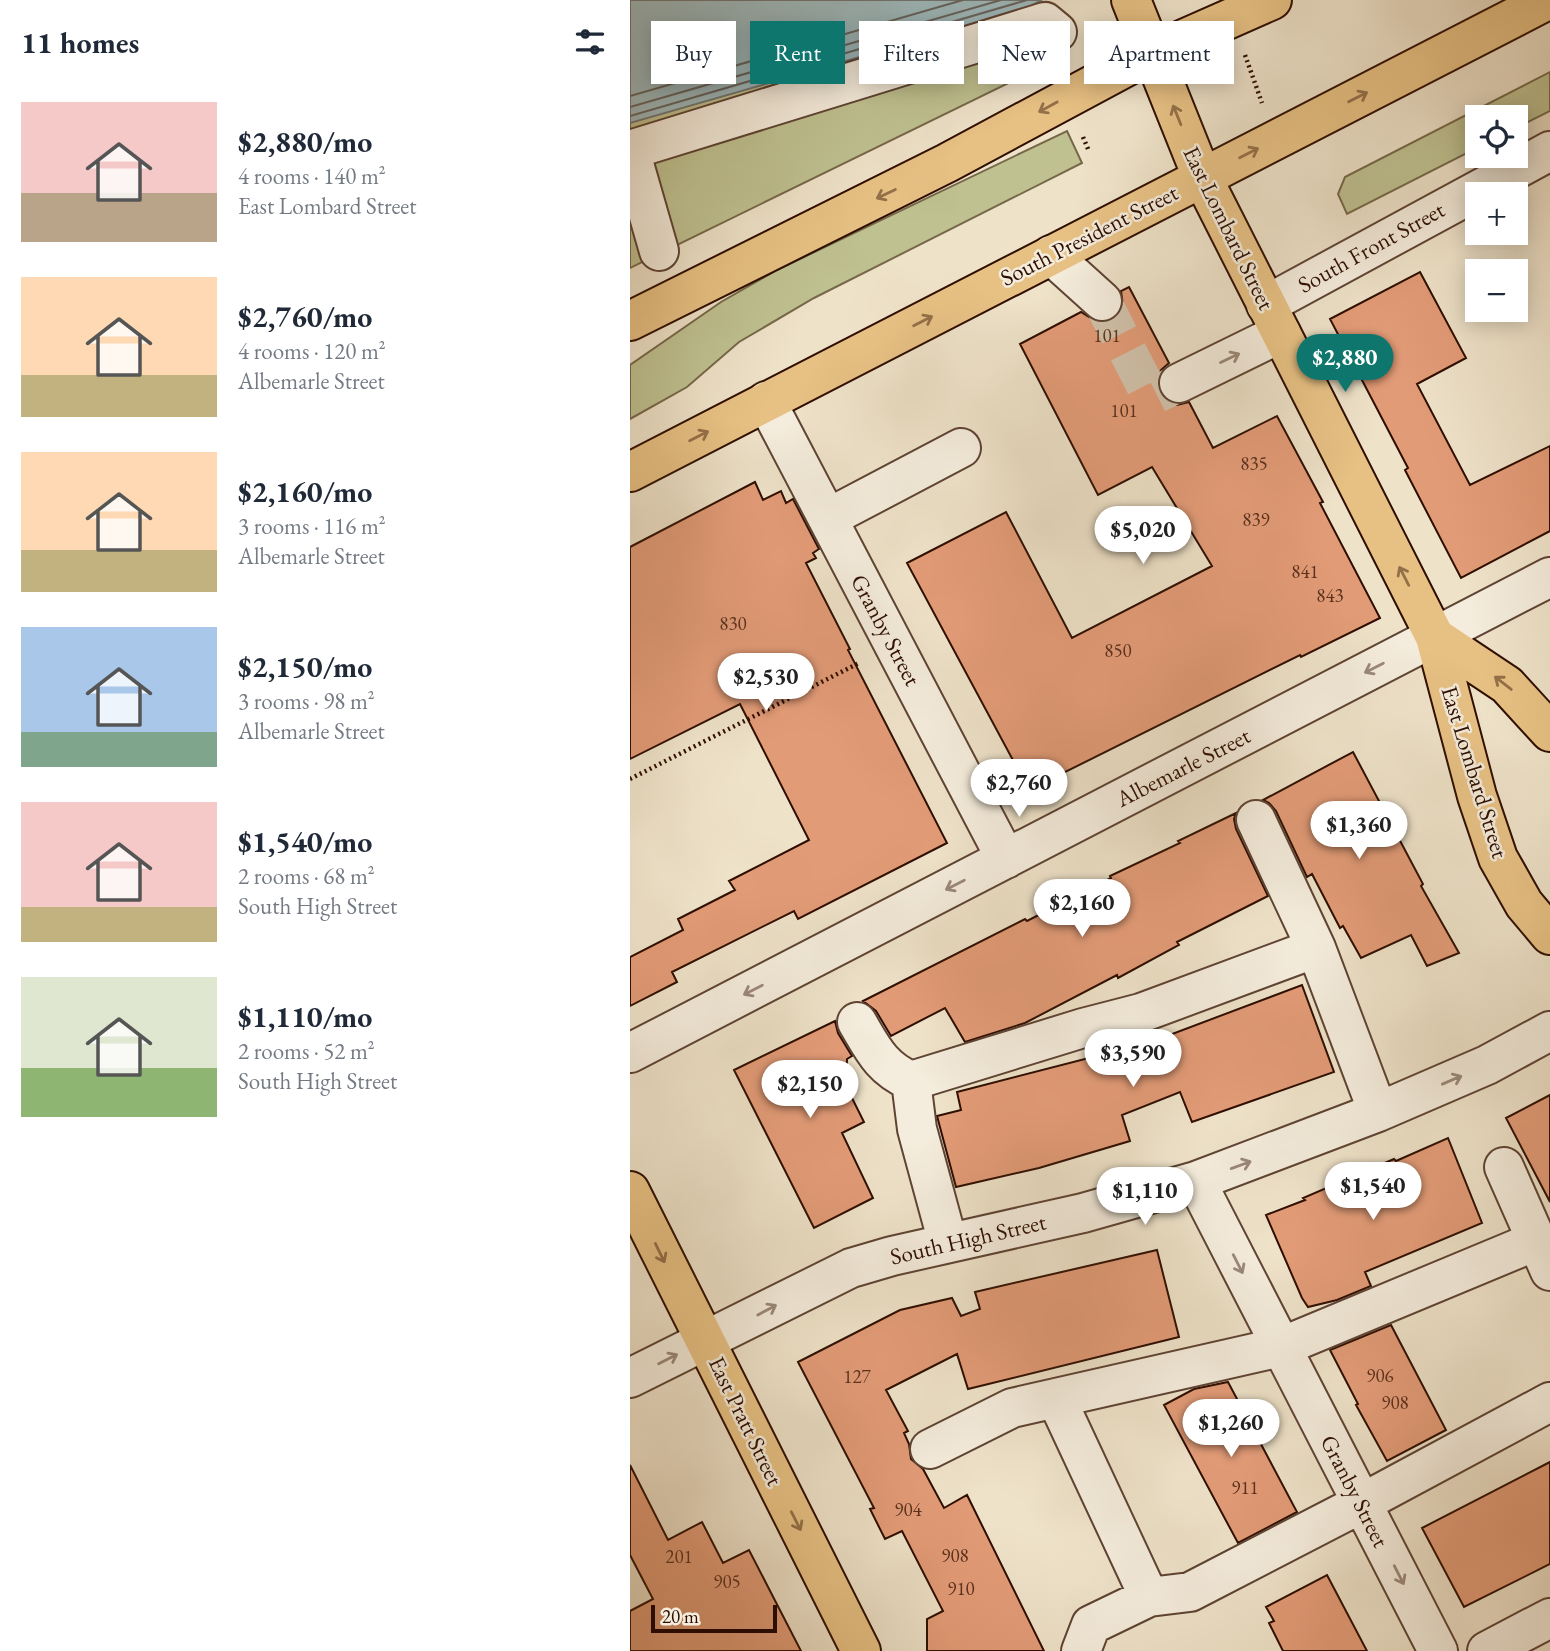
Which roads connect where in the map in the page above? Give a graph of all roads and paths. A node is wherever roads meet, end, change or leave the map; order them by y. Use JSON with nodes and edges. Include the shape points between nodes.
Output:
{"nodes":[{"id":1,"x":1131,"y":0,"type":"edge"},
{"id":2,"x":1272,"y":0,"type":"edge"},
{"id":3,"x":1548,"y":0,"type":"edge"},
{"id":4,"x":1139,"y":21,"type":"edge"},
{"id":5,"x":1224,"y":21,"type":"edge"},
{"id":6,"x":978,"y":43,"type":"edge"},
{"id":7,"x":1244,"y":51,"type":"dead end"},
{"id":8,"x":1094,"y":84,"type":"edge"},
{"id":9,"x":1164,"y":84,"type":"edge"},
{"id":10,"x":1265,"y":110,"type":"dead end"},
{"id":11,"x":630,"y":150,"type":"edge"},
{"id":12,"x":1550,"y":151,"type":"edge"},
{"id":13,"x":1202,"y":177,"type":"junction"},
{"id":14,"x":659,"y":251,"type":"dead end"},
{"id":15,"x":1051,"y":255,"type":"junction"},
{"id":16,"x":1102,"y":301,"type":"tunnel mouth"},
{"id":17,"x":1273,"y":319,"type":"junction"},
{"id":18,"x":630,"y":320,"type":"edge"},
{"id":19,"x":1179,"y":383,"type":"tunnel mouth"},
{"id":20,"x":766,"y":401,"type":"junction"},
{"id":21,"x":961,"y":448,"type":"dead end"},
{"id":22,"x":630,"y":472,"type":"edge"},
{"id":23,"x":828,"y":518,"type":"junction"},
{"id":24,"x":1550,"y":577,"type":"edge"},
{"id":25,"x":1435,"y":637,"type":"junction"},
{"id":26,"x":895,"y":646,"type":"junction"},
{"id":27,"x":1550,"y":732,"type":"edge"},
{"id":28,"x":630,"y":779,"type":"edge"},
{"id":29,"x":1256,"y":820,"type":"dead end"},
{"id":30,"x":1006,"y":859,"type":"junction"},
{"id":31,"x":1550,"y":935,"type":"edge"},
{"id":32,"x":1315,"y":948,"type":"junction"},
{"id":33,"x":857,"y":1022,"type":"dead end"},
{"id":34,"x":1550,"y":1031,"type":"edge"},
{"id":35,"x":630,"y":1053,"type":"edge"},
{"id":36,"x":911,"y":1081,"type":"junction"},
{"id":37,"x":1378,"y":1111,"type":"junction"},
{"id":38,"x":1504,"y":1167,"type":"dead end"},
{"id":39,"x":1196,"y":1181,"type":"junction"},
{"id":40,"x":630,"y":1191,"type":"edge"},
{"id":41,"x":948,"y":1243,"type":"junction"},
{"id":42,"x":1543,"y":1256,"type":"edge"},
{"id":43,"x":706,"y":1340,"type":"junction"},
{"id":44,"x":1281,"y":1348,"type":"junction"},
{"id":45,"x":630,"y":1378,"type":"edge"},
{"id":46,"x":1056,"y":1398,"type":"junction"},
{"id":47,"x":1550,"y":1402,"type":"edge"},
{"id":48,"x":930,"y":1448,"type":"dead end"},
{"id":49,"x":1362,"y":1503,"type":"junction"},
{"id":50,"x":1149,"y":1597,"type":"junction"},
{"id":51,"x":1550,"y":1618,"type":"edge"},
{"id":52,"x":861,"y":1651,"type":"edge"},
{"id":53,"x":1081,"y":1651,"type":"edge"},
{"id":54,"x":1438,"y":1651,"type":"edge"},
{"id":55,"x":1487,"y":1651,"type":"edge"}],
"edges":[{"from":1,"to":4,"type":"main road","name":"East Lombard Street"},
{"from":2,"to":5,"type":"main road"},
{"from":13,"to":3,"type":"main road","name":"South President Street","one_way":true},
{"from":6,"to":11,"type":"street"},
{"from":7,"to":10,"type":"path"},
{"from":8,"to":18,"type":"main road","one_way":true,"via":[[947,163]]},
{"from":13,"to":9,"type":"main road","name":"East Lombard Street","one_way":true},
{"from":11,"to":14,"type":"street"},
{"from":12,"to":17,"type":"street","name":"South Front Street"},
{"from":13,"to":15,"type":"main road","name":"South President Street"},
{"from":13,"to":17,"type":"main road","name":"East Lombard Street"},
{"from":15,"to":16,"type":"street"},
{"from":20,"to":15,"type":"main road","name":"South President Street","one_way":true},
{"from":19,"to":17,"type":"street","name":"South Front Street","one_way":true},
{"from":25,"to":17,"type":"main road","name":"East Lombard Street","one_way":true},
{"from":22,"to":20,"type":"main road","name":"South President Street","one_way":true},
{"from":20,"to":23,"type":"street","name":"Granby Street"},
{"from":21,"to":23,"type":"street"},
{"from":23,"to":26,"type":"street","name":"Granby Street"},
{"from":24,"to":25,"type":"street","name":"Albemarle Street"},
{"from":27,"to":25,"type":"main road","name":"East Lombard Street","one_way":true,"via":[[1507,685]]},
{"from":25,"to":30,"type":"street","name":"Albemarle Street","one_way":true},
{"from":25,"to":31,"type":"main road","name":"East Lombard Street","via":[[1497,858],[1524,904]]},
{"from":26,"to":28,"type":"path"},
{"from":26,"to":30,"type":"street","name":"Granby Street"},
{"from":29,"to":32,"type":"street"},
{"from":30,"to":35,"type":"street","name":"Albemarle Street","one_way":true},
{"from":32,"to":36,"type":"street","via":[[1141,1013]]},
{"from":32,"to":37,"type":"street"},
{"from":33,"to":36,"type":"street","via":[[876,1055],[894,1074]]},
{"from":37,"to":34,"type":"street","name":"South High Street","one_way":true,"via":[[1487,1065]]},
{"from":36,"to":41,"type":"street","via":[[917,1129]]},
{"from":39,"to":37,"type":"street","name":"South High Street","one_way":true},
{"from":38,"to":42,"type":"street"},
{"from":39,"to":41,"type":"street","name":"South High Street","via":[[1083,1213]]},
{"from":39,"to":44,"type":"street","name":"Granby Street","one_way":true},
{"from":40,"to":43,"type":"main road","name":"East Pratt Street","one_way":true},
{"from":43,"to":41,"type":"street","name":"South High Street","one_way":true,"via":[[851,1268]]},
{"from":42,"to":44,"type":"street"},
{"from":45,"to":43,"type":"street","name":"South High Street","one_way":true},
{"from":43,"to":52,"type":"main road","name":"East Pratt Street","one_way":true},
{"from":44,"to":46,"type":"street"},
{"from":44,"to":49,"type":"street","name":"Granby Street"},
{"from":46,"to":48,"type":"street","via":[[1012,1408]]},
{"from":46,"to":50,"type":"street"},
{"from":47,"to":49,"type":"street"},
{"from":49,"to":50,"type":"street","via":[[1190,1591]]},
{"from":49,"to":54,"type":"street","name":"Granby Street","one_way":true},
{"from":50,"to":53,"type":"street","via":[[1091,1625]]},
{"from":51,"to":55,"type":"street"}]}
